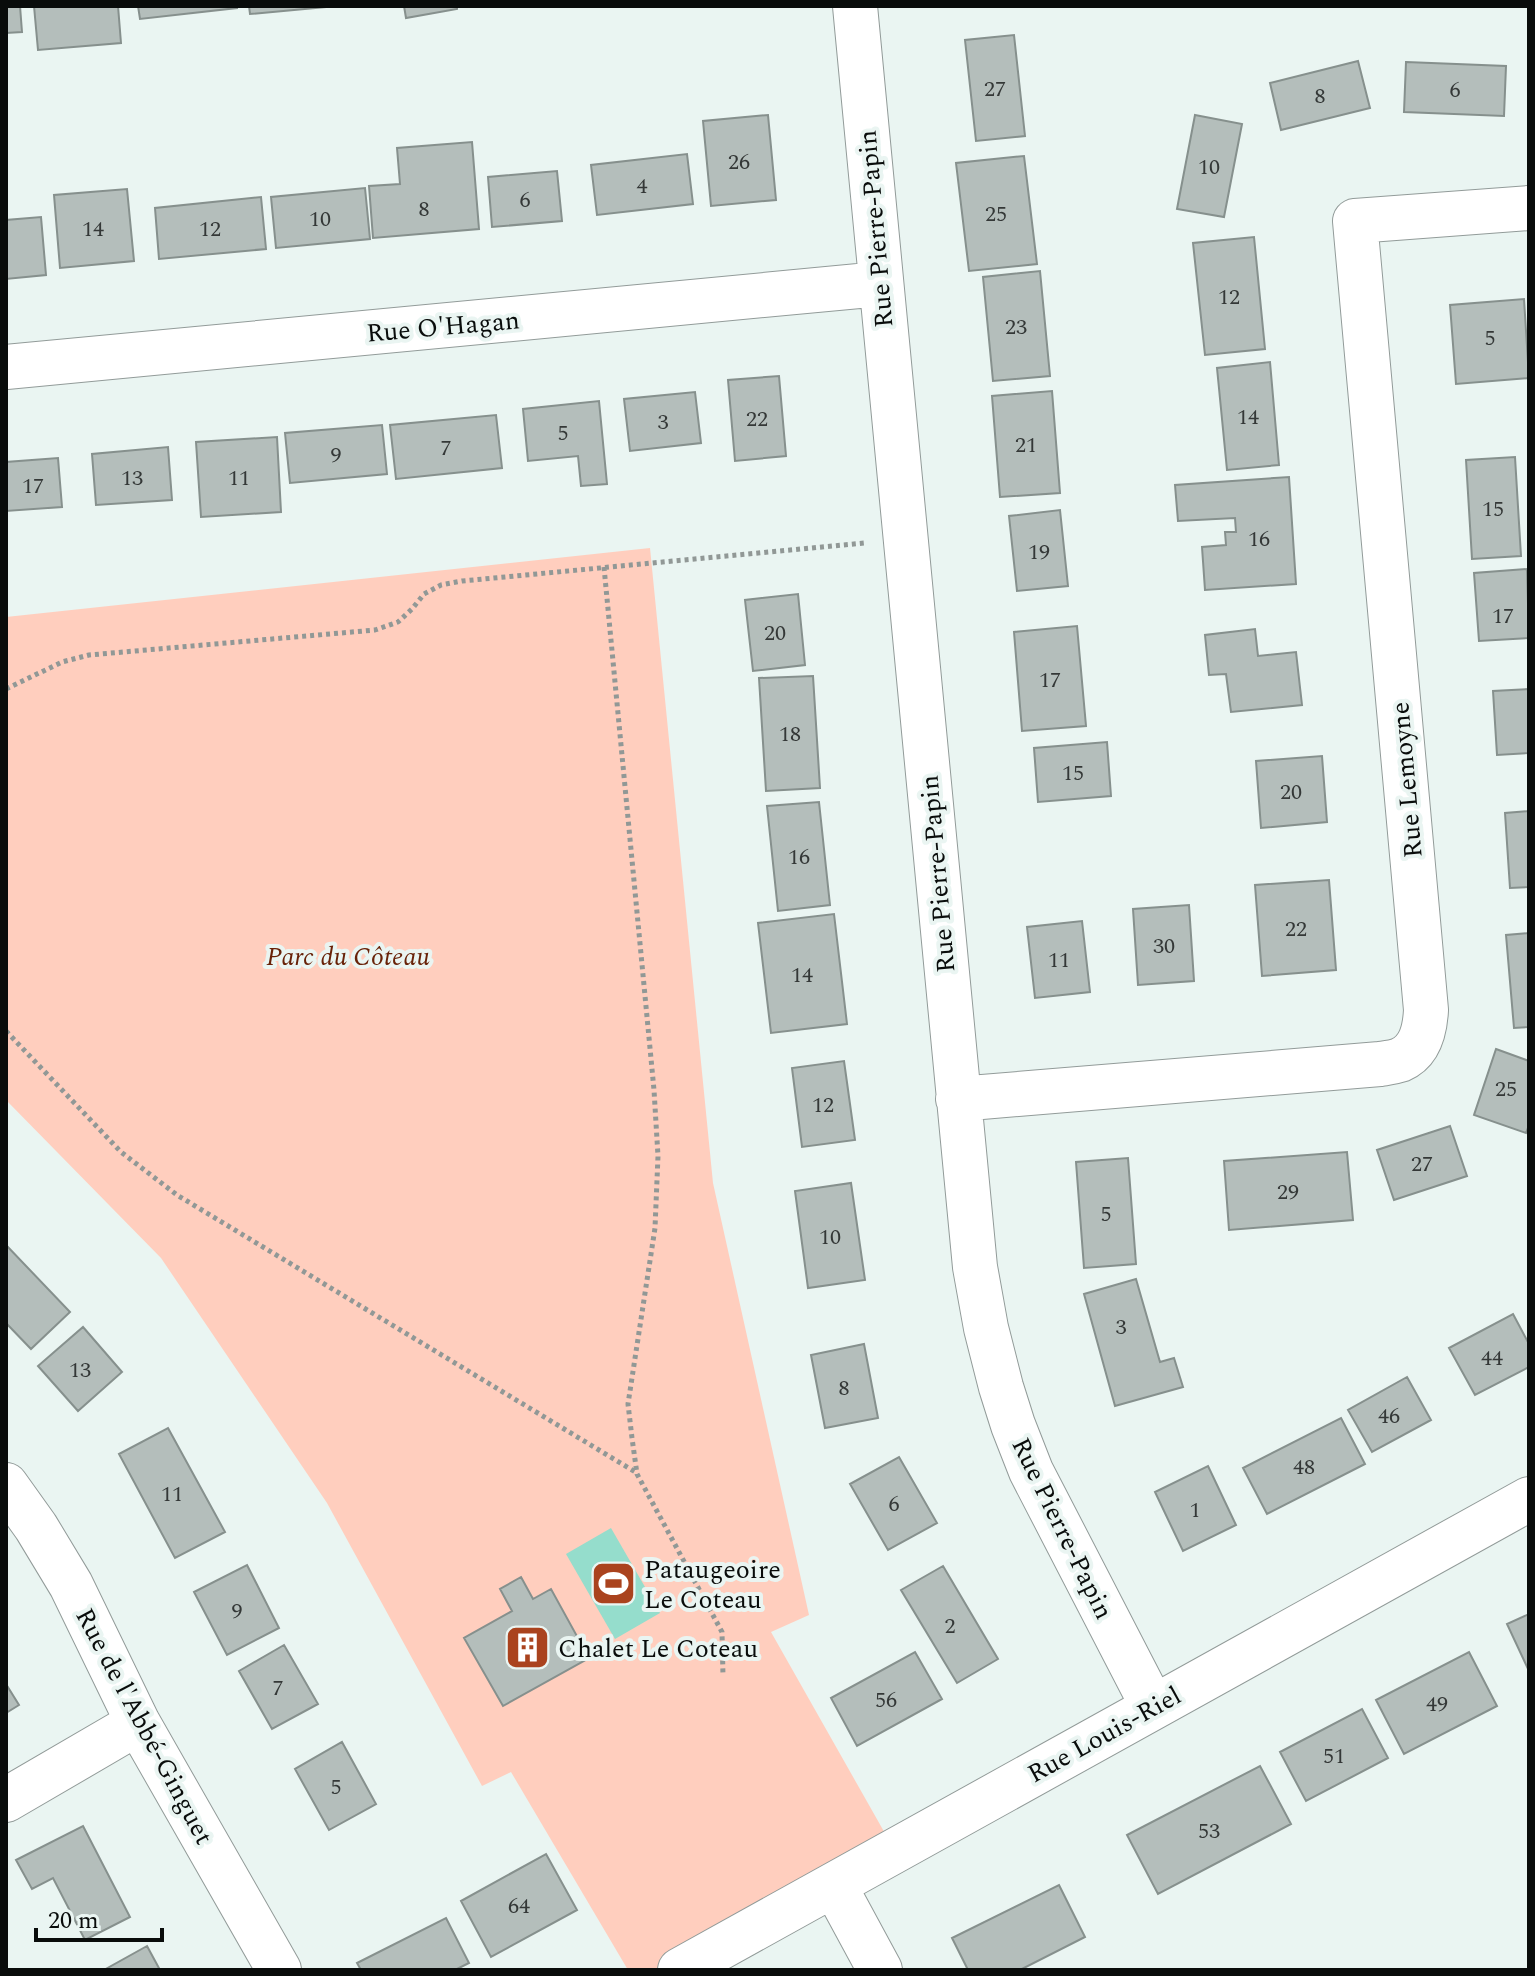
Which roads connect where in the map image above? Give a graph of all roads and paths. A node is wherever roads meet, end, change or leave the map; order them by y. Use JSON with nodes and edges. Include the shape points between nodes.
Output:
{"nodes":[{"id":1,"x":855,"y":6,"type":"edge"},
{"id":2,"x":1529,"y":208,"type":"edge"},
{"id":3,"x":880,"y":284,"type":"junction"},
{"id":4,"x":6,"y":367,"type":"edge"},
{"id":5,"x":905,"y":539,"type":"junction"},
{"id":6,"x":604,"y":567,"type":"junction"},
{"id":7,"x":6,"y":689,"type":"edge"},
{"id":8,"x":6,"y":1031,"type":"edge"},
{"id":9,"x":958,"y":1099,"type":"junction"},
{"id":10,"x":637,"y":1474,"type":"junction"},
{"id":11,"x":6,"y":1485,"type":"edge"},
{"id":12,"x":1529,"y":1499,"type":"edge"},
{"id":13,"x":723,"y":1676,"type":"dead end"},
{"id":14,"x":1153,"y":1707,"type":"junction"},
{"id":15,"x":138,"y":1723,"type":"junction"},
{"id":16,"x":6,"y":1800,"type":"edge"},
{"id":17,"x":834,"y":1885,"type":"junction"},
{"id":18,"x":279,"y":1970,"type":"edge"},
{"id":19,"x":680,"y":1970,"type":"edge"},
{"id":20,"x":880,"y":1970,"type":"edge"}],
"edges":[{"from":1,"to":3,"type":"street","name":"Rue Pierre-Papin"},
{"from":2,"to":9,"type":"street","name":"Rue Lemoyne","via":[[1355,221],[1426,1010],[1425,1030],[1416,1048],[1401,1060],[1380,1064]]},
{"from":3,"to":4,"type":"street","name":"Rue O'Hagan"},
{"from":3,"to":5,"type":"street","name":"Rue Pierre-Papin"},
{"from":5,"to":6,"type":"path"},
{"from":5,"to":9,"type":"street","name":"Rue Pierre-Papin"},
{"from":6,"to":7,"type":"path","via":[[441,585],[424,594],[398,622],[375,630],[89,655]]},
{"from":6,"to":10,"type":"path","via":[[658,1156],[655,1228],[628,1404]]},
{"from":8,"to":10,"type":"path","via":[[121,1152],[177,1195]]},
{"from":9,"to":14,"type":"street","name":"Rue Pierre-Papin","via":[[975,1267],[1013,1425],[1031,1471]]},
{"from":10,"to":13,"type":"path","via":[[722,1632]]},
{"from":11,"to":15,"type":"street","name":"Rue de l'Abbé-Ginguet","via":[[71,1585]]},
{"from":12,"to":14,"type":"street","name":"Rue Louis-Riel"},
{"from":14,"to":17,"type":"street","name":"Rue Louis-Riel"},
{"from":15,"to":16,"type":"street"},
{"from":15,"to":18,"type":"street","name":"Rue de l'Abbé-Ginguet"},
{"from":17,"to":19,"type":"street","name":"Rue Louis-Riel"},
{"from":17,"to":20,"type":"street"}]}
